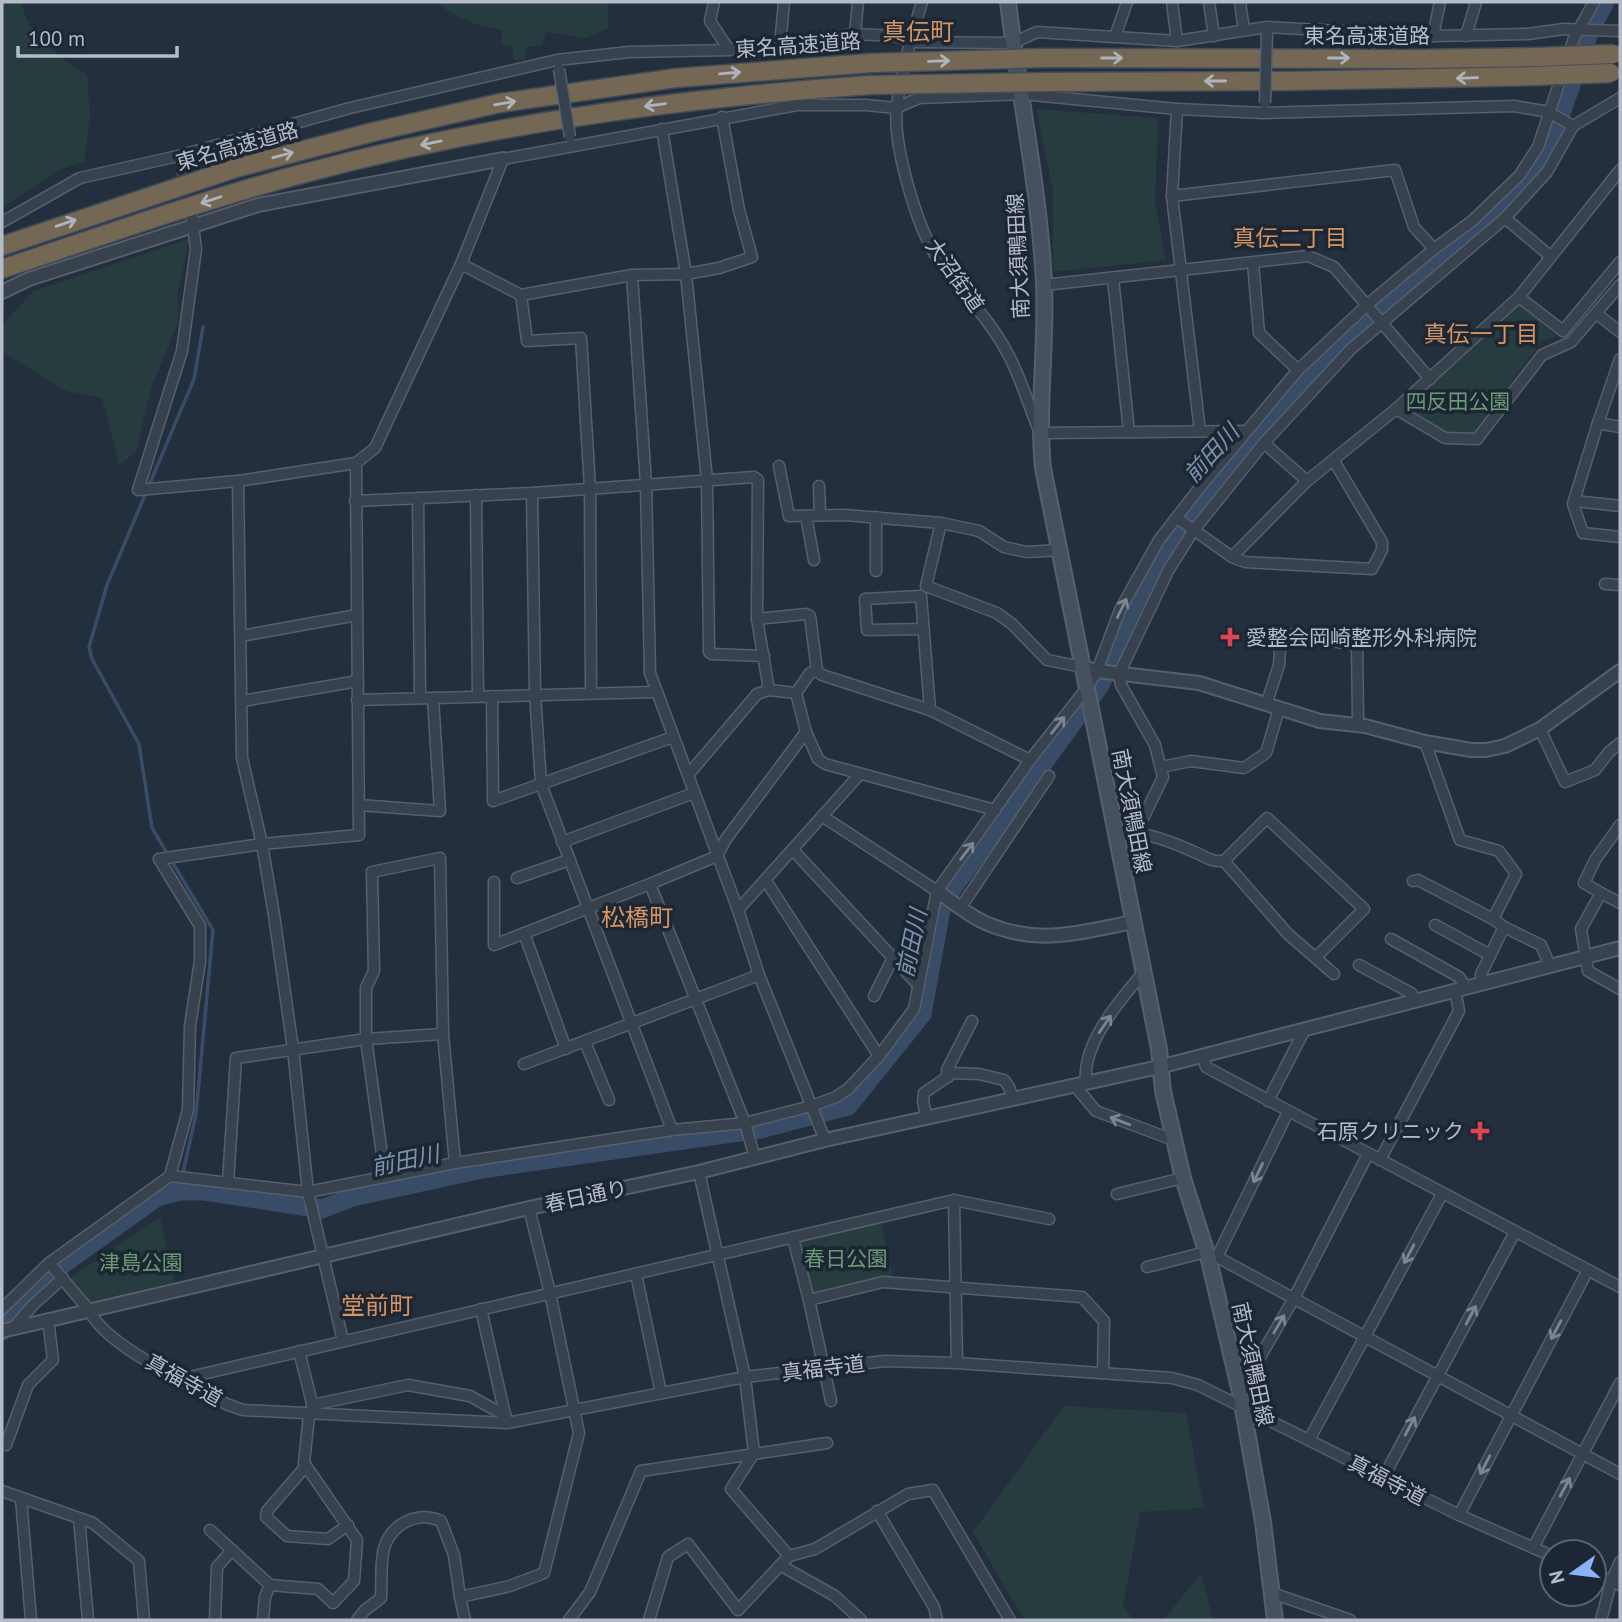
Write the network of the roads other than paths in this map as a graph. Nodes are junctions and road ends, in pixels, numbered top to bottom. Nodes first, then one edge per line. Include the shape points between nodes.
1 (714, 2) edge
2 (783, 2) edge
3 (858, 2) edge
4 (922, 2) edge
5 (1007, 2) edge
6 (1127, 2) edge
7 (1172, 2) edge
8 (1209, 2) edge
9 (1240, 2) edge
10 (1440, 2) edge
11 (1476, 2) edge
12 (1594, 2) edge
13 (1244, 30) junction
14 (1267, 30) junction
15 (1580, 30) junction
16 (1620, 31) edge
17 (855, 34) junction
18 (1214, 36) junction
19 (1433, 36) junction
20 (1466, 36) junction
21 (1115, 37) junction
22 (1177, 41) junction
23 (911, 42) junction
24 (1013, 43) junction
25 (780, 45) junction
26 (729, 50) junction
27 (1617, 54) edge
28 (558, 65) junction
29 (1616, 72) edge
30 (1022, 94) junction
31 (1620, 100) edge
32 (896, 108) junction
33 (1264, 108) junction
34 (1177, 109) junction
35 (1549, 112) junction
36 (722, 117) junction
37 (1573, 126) junction
38 (662, 129) junction
39 (570, 142) junction
40 (177, 156) junction
41 (503, 159) junction
42 (180, 168) tunnel mouth
43 (1620, 170) edge
44 (1172, 196) junction
45 (1505, 218) junction
46 (2, 222) edge
47 (1472, 222) junction
48 (192, 223) junction
49 (1484, 237) junction
50 (2, 246) edge
51 (1434, 249) junction
52 (1550, 256) junction
53 (1620, 262) edge
54 (1253, 263) junction
55 (461, 264) junction
56 (2, 269) edge
57 (1180, 271) junction
58 (686, 274) junction
59 (632, 275) junction
60 (1114, 278) junction
61 (1044, 285) junction
62 (1620, 285) edge
63 (2, 292) edge
64 (521, 295) junction
65 (1519, 297) junction
66 (1367, 305) junction
67 (1597, 314) junction
68 (1382, 322) junction
69 (1620, 332) edge
70 (1620, 359) edge
71 (1298, 370) junction
72 (1430, 379) junction
73 (1396, 409) junction
74 (1598, 423) junction
75 (1620, 428) edge
76 (1200, 431) junction
77 (1246, 431) junction
78 (1129, 432) junction
79 (1040, 433) junction
80 (1264, 443) junction
81 (1334, 461) junction
82 (356, 463) junction
83 (779, 466) dead end
84 (706, 480) junction
85 (238, 481) junction
86 (1307, 481) junction
87 (646, 484) junction
88 (819, 486) dead end
89 (590, 488) junction
90 (532, 493) junction
91 (475, 495) junction
92 (418, 498) junction
93 (355, 500) junction
94 (1574, 500) junction
95 (1620, 506) edge
96 (806, 516) junction
97 (820, 516) junction
98 (876, 517) junction
99 (1177, 518) junction
100 (941, 523) junction
101 (1194, 531) junction
102 (1620, 537) edge
103 (1059, 550) junction
104 (1232, 557) junction
105 (814, 560) dead end
106 (876, 571) dead end
107 (1605, 584) dead end
108 (1620, 585) edge
109 (357, 615) junction
110 (757, 619) junction
111 (922, 629) junction
112 (241, 636) junction
113 (764, 656) junction
114 (1082, 667) junction
115 (817, 671) junction
116 (1097, 671) junction
117 (1620, 671) edge
118 (1119, 674) junction
119 (358, 681) junction
120 (1086, 689) junction
121 (769, 690) junction
122 (655, 692) junction
123 (591, 693) junction
124 (796, 693) junction
125 (535, 694) junction
126 (478, 696) junction
127 (492, 696) junction
128 (421, 698) junction
129 (433, 698) junction
130 (357, 700) junction
131 (243, 701) junction
132 (1272, 707) junction
133 (930, 710) junction
134 (1356, 725) junction
135 (1540, 729) junction
136 (806, 732) junction
137 (673, 737) junction
138 (1425, 742) junction
139 (1620, 743) edge
140 (1030, 760) junction
141 (1161, 767) junction
142 (860, 774) junction
143 (688, 775) junction
144 (1049, 776) dead end
145 (541, 784) junction
146 (694, 793) junction
147 (359, 805) junction
148 (995, 810) junction
149 (822, 816) junction
150 (1620, 825) edge
151 (1115, 831) junction
152 (1137, 831) junction
153 (562, 842) junction
154 (262, 845) junction
155 (793, 850) junction
156 (716, 856) junction
157 (569, 860) junction
158 (1224, 861) junction
159 (517, 878) dead end
160 (766, 881) junction
161 (1413, 881) dead end
162 (494, 882) dead end
163 (650, 884) junction
164 (937, 891) junction
165 (1601, 892) junction
166 (1620, 903) edge
167 (957, 904) junction
168 (587, 909) junction
169 (738, 910) junction
170 (1493, 919) junction
171 (1133, 922) junction
172 (1434, 925) dead end
173 (1504, 927) junction
174 (524, 933) junction
175 (1391, 939) dead end
176 (1620, 948) edge
177 (1490, 955) junction
178 (1316, 957) junction
179 (1587, 957) junction
180 (893, 958) junction
181 (1359, 965) dead end
182 (1550, 966) junction
183 (1143, 973) junction
184 (1334, 974) dead end
185 (759, 975) junction
186 (1482, 983) junction
187 (919, 986) junction
188 (1461, 989) junction
189 (1620, 989) edge
190 (874, 996) dead end
191 (696, 1000) junction
192 (1416, 1001) junction
193 (972, 1021) dead end
194 (632, 1025) junction
195 (1304, 1031) junction
196 (443, 1034) junction
197 (366, 1039) junction
198 (585, 1042) junction
199 (293, 1049) junction
200 (566, 1049) junction
201 (1202, 1055) junction
202 (879, 1056) junction
203 (524, 1064) dead end
204 (1159, 1067) junction
205 (947, 1077) junction
206 (1080, 1084) junction
207 (1013, 1099) junction
208 (609, 1100) dead end
209 (1268, 1101) junction
210 (811, 1106) junction
211 (1288, 1112) junction
212 (927, 1118) junction
213 (745, 1123) junction
214 (673, 1130) junction
215 (825, 1140) junction
216 (1175, 1141) junction
217 (1368, 1154) junction
218 (755, 1158) junction
219 (1380, 1160) junction
220 (455, 1163) junction
221 (699, 1172) junction
222 (170, 1176) junction
223 (385, 1176) junction
224 (1184, 1178) junction
225 (228, 1183) junction
226 (309, 1192) junction
227 (1117, 1194) dead end
228 (1442, 1194) junction
229 (954, 1200) junction
230 (529, 1208) junction
231 (1049, 1219) dead end
232 (1515, 1232) junction
233 (793, 1238) junction
234 (324, 1255) junction
235 (1211, 1256) junction
236 (718, 1257) junction
237 (49, 1263) junction
238 (1147, 1267) dead end
239 (1588, 1270) junction
240 (636, 1274) junction
241 (63, 1278) junction
242 (1620, 1287) edge
243 (956, 1288) junction
244 (550, 1293) junction
245 (1294, 1298) junction
246 (809, 1300) junction
247 (2, 1309) edge
248 (481, 1309) junction
249 (90, 1311) junction
250 (48, 1320) junction
251 (8, 1329) edge
252 (1365, 1336) junction
253 (343, 1341) junction
254 (299, 1351) junction
255 (957, 1363) junction
256 (825, 1369) junction
257 (1103, 1373) junction
258 (1438, 1375) junction
259 (746, 1377) junction
260 (181, 1379) junction
261 (1620, 1383) edge
262 (662, 1393) junction
263 (1241, 1399) junction
264 (831, 1401) dead end
265 (574, 1408) junction
266 (312, 1412) junction
267 (1510, 1415) junction
268 (506, 1419) junction
269 (1309, 1440) junction
270 (827, 1443) dead end
271 (6, 1445) dead end
272 (754, 1454) junction
273 (1583, 1454) junction
274 (306, 1466) junction
275 (1620, 1474) edge
276 (1383, 1478) junction
277 (2, 1491) edge
278 (21, 1498) junction
279 (877, 1511) junction
280 (1459, 1516) junction
281 (79, 1518) junction
282 (348, 1525) junction
283 (210, 1530) dead end
284 (1533, 1548) junction
285 (232, 1550) junction
286 (1538, 1550) edge
287 (789, 1556) junction
288 (1620, 1562) edge
289 (780, 1565) junction
290 (1616, 1583) edge
291 (270, 1585) junction
292 (1272, 1592) junction
293 (460, 1597) junction
294 (31, 1620) edge
295 (88, 1620) edge
296 (144, 1620) edge
297 (215, 1620) edge
298 (263, 1620) edge
299 (357, 1620) edge
300 (466, 1620) edge
301 (569, 1620) edge
302 (649, 1620) edge
303 (861, 1620) edge
304 (937, 1620) edge
305 (1010, 1620) edge
306 (1275, 1620) edge
307 (1350, 1620) edge
308 (1601, 1620) edge

1 - 26 street via 710,21
2 - 25 street
3 - 17 street
4 - 23 street
5 - 24 main road, 南大須鴨田線
6 - 21 street
7 - 22 street
8 - 18 street
9 - 13 street
10 - 19 street
11 - 20 street
12 - 15 street
13 - 14 street
13 - 18 street
14 - 19 street
14 - 33 street, bridge
15 - 16 street
15 - 20 street
15 - 35 street
17 - 23 street via 895,36
17 - 25 street
18 - 22 street
19 - 20 street
21 - 22 street
21 - 24 street via 1037,32
23 - 24 street
23 - 32 street, 大沼街道
24 - 30 main road, 南大須鴨田線
25 - 26 street
26 - 28 street via 629,52
50 -> 27 highway, 東名高速道路, bridge via 236,168 373,132 500,103 676,78 871,62
28 - 39 street, bridge
28 - 40 street via 350,108
29 -> 56 highway, bridge via 870,85 679,102 435,142 305,173
30 - 32 street via 919,97
30 - 34 street
30 - 61 main road, 南大須鴨田線 via 1038,202
31 - 37 street
32 - 36 street via 797,105
32 - 79 street, 大沼街道 via 900,149 918,217 937,257 1008,354
33 - 34 street
33 - 35 street via 1514,106
34 - 44 street
35 - 37 street
35 - 47 street via 1538,147 1519,176
36 - 38 street
36 - 58 street via 752,257
37 - 45 street via 1547,172
38 - 39 street
38 - 58 street
39 - 41 street
40 - 42 street
40 - 46 street via 80,178
41 - 48 street via 258,205
41 - 55 street
43 - 52 street
44 - 51 street via 1395,170 1414,227
44 - 57 street
45 - 49 street
45 - 52 street
47 - 49 street
47 - 51 street
48 - 63 street
48 - 85 street via 195,249 181,351 138,490
49 - 68 street
51 - 66 street
52 - 65 street
53 - 65 street via 1563,331
54 - 57 street
54 - 66 street via 1308,256 1334,267
54 - 71 street via 1259,333
55 - 64 street
55 - 82 street via 375,448
57 - 60 street
57 - 76 street
58 - 59 street
58 - 84 street
59 - 64 street
59 - 87 street
60 - 61 street
60 - 78 street
61 - 79 main road, 南大須鴨田線
62 - 67 street
64 - 89 street via 527,341 581,338
65 - 72 street
66 - 68 street
66 - 71 street
67 - 69 street
67 - 73 street via 1572,342 1542,355 1477,439 1446,438
68 - 72 street
68 - 80 street
70 - 74 street
71 - 77 street
72 - 73 street
73 - 81 street
74 - 75 street
74 - 94 street
76 - 77 street
76 - 78 street
77 - 99 street
78 - 79 street
79 - 103 main road, 南大須鴨田線
80 - 86 street
80 - 101 street
81 - 86 street
81 - 104 street via 1382,542 1372,569 1245,562
82 - 85 street
82 - 93 street
83 - 96 street via 789,516
84 - 87 street
84 - 110 street via 758,480
84 - 113 street via 709,652
85 - 112 street
86 - 104 street
87 - 89 street
87 - 122 street via 650,673
88 - 97 street
89 - 90 street
89 - 123 street
90 - 91 street
90 - 125 street
91 - 92 street
91 - 126 street
92 - 93 street
92 - 128 street
93 - 109 street
94 - 95 street
94 - 102 street via 1583,533
96 - 97 street
96 - 105 street
97 - 98 street
98 - 100 street
98 - 106 street
99 - 101 street
116 -> 99 street via 1120,610 1159,540
100 - 103 street via 979,531 1004,547 1027,552
100 - 114 street via 926,586 997,613 1047,660
101 - 104 street
101 - 118 street via 1168,571
103 - 114 main road, 南大須鴨田線
107 - 108 street
109 - 112 street
109 - 119 street
110 - 113 street
110 - 115 street via 810,616
111 - 111 street via 922,596 865,599 867,630
111 - 133 street
112 - 131 street
113 - 121 street
114 - 116 street
114 - 120 main road, 南大須鴨田線
115 - 124 street via 810,673
115 - 133 street
116 - 118 street
116 - 120 street
117 - 135 street
118 - 132 street via 1199,683
118 - 141 street via 1155,745
119 - 130 street
119 - 131 street
140 -> 120 street
120 - 151 main road, 南大須鴨田線
121 - 124 street
121 - 143 street via 757,694
122 - 123 street
122 - 137 street
123 - 125 street
124 - 136 street
125 - 127 street
125 - 145 street
126 - 127 street
126 - 129 street
127 - 145 street via 493,801
128 - 129 street
128 - 130 street
129 - 147 street via 440,811
130 - 147 street
131 - 154 street via 242,758
132 - 134 street via 1320,721
132 - 134 street via 1281,633 1357,645
132 - 141 street via 1266,752 1244,768 1191,761
133 - 140 street
134 - 138 street
135 - 138 street via 1486,750
135 - 139 street via 1565,782 1595,770
136 - 142 street via 818,759
136 - 156 street
137 - 143 street
137 - 145 street
138 - 170 street via 1460,840 1499,850 1516,874
140 - 148 street
141 - 152 street via 1163,777
142 - 148 street
142 - 149 street
143 - 146 street
144 - 167 street
145 - 153 street
146 - 153 street
146 - 156 street
147 - 154 street via 359,835
164 -> 148 street
149 - 155 street
149 - 164 street
150 - 165 street via 1584,883
151 - 152 street
151 - 171 main road, 南大須鴨田線
152 - 158 street via 1212,862
153 - 157 street
154 - 199 street
154 - 222 street via 159,859 200,926 188,1110
155 - 160 street
155 - 180 street
156 - 163 street
156 - 169 street
157 - 159 street
157 - 168 street
158 - 178 street via 1288,934
158 - 178 street via 1267,818 1364,909
160 - 169 street
160 - 202 street
161 - 170 street
162 - 174 street via 494,945
163 - 168 street
163 - 191 street
164 - 167 street
164 - 187 street
165 - 166 street
165 - 179 street via 1581,929
167 - 171 street via 986,924 1021,935 1057,937
168 - 174 street
168 - 194 street
169 - 185 street
170 - 173 street
171 - 183 main road, 南大須鴨田線
172 - 177 street
173 - 177 street
173 - 182 street via 1541,945
174 - 200 street
175 - 188 street via 1460,977
176 - 179 street, 春日通り
177 - 186 street
178 - 184 street
179 - 182 street, 春日通り
179 - 189 street via 1588,971
180 - 187 street
180 - 190 street
181 - 192 street via 1411,993
182 - 186 street, 春日通り
183 - 204 main road, 南大須鴨田線
206 -> 183 street via 1092,1044
185 - 191 street
185 - 210 street
186 - 188 street, 春日通り
187 - 202 street via 914,1009
188 - 192 street, 春日通り
188 - 219 street via 1459,1012
191 - 194 street
191 - 213 street
192 - 195 street, 春日通り
193 - 205 street
194 - 198 street
194 - 214 street
195 - 201 street, 春日通り
195 - 209 street
196 - 197 street
196 - 197 street via 440,858 372,872 374,971 366,988
196 - 220 street
197 - 199 street
197 - 223 street
198 - 200 street
198 - 208 street
199 - 225 street via 236,1058
199 - 226 street
200 - 203 street
201 - 204 street, 春日通り
201 - 209 street via 1206,1067
202 - 210 street via 848,1089
204 - 206 street, 春日通り
204 - 216 main road, 南大須鴨田線
205 - 207 street via 979,1074 1004,1080
205 - 212 street via 924,1093
206 - 207 street, 春日通り
216 -> 206 street via 1096,1111
207 - 212 street, 春日通り
209 - 211 street
210 - 213 street
210 - 215 street
211 - 217 street
211 -> 235 street
212 - 215 street, 春日通り
213 - 214 street
213 - 218 street
214 - 220 street
215 - 218 street, 春日通り
216 - 224 main road, 南大須鴨田線
217 - 219 street
217 - 245 street
218 - 221 street, 春日通り
219 - 228 street
220 - 223 street
221 - 230 street, 春日通り
221 - 236 street
222 - 225 street
222 - 237 street
223 - 226 street
224 - 227 street
224 - 235 main road, 南大須鴨田線
225 - 226 street
226 - 234 street
228 - 232 street
228 -> 252 street
229 - 231 street
229 - 233 street
229 - 243 street
230 - 234 street, 春日通り
230 - 244 street
232 - 239 street
258 -> 232 street
233 - 236 street
233 - 246 street
234 - 249 street, 春日通り
234 - 253 street
235 - 238 street
235 - 245 street
235 - 263 main road, 南大須鴨田線
236 - 240 street
236 - 259 street
237 - 241 street, 真福寺道
237 - 247 street
239 - 242 street
239 -> 267 street
240 - 244 street
240 - 262 street
241 - 249 street, 真福寺道
241 - 251 street
243 - 246 street via 883,1282
243 - 255 street
243 - 257 street via 1082,1297 1104,1321
244 - 248 street
244 - 265 street
245 - 252 street
263 -> 245 street
246 - 256 street
248 - 253 street
248 - 268 street
249 - 250 street, 春日通り
249 - 260 street, 真福寺道 via 122,1345
250 - 251 street, 春日通り
250 - 271 street via 53,1360 28,1385
252 - 258 street
252 - 269 street
253 - 254 street
254 - 260 street
254 - 266 street
255 - 256 street, 真福寺道 via 885,1361
255 - 257 street, 真福寺道
256 - 259 street, 真福寺道
256 - 264 street
257 - 263 street, 真福寺道 via 1184,1381
258 - 267 street
276 -> 258 street
259 - 262 street, 真福寺道
259 - 272 street
260 - 266 street, 真福寺道 via 236,1408
261 - 273 street
262 - 265 street, 真福寺道
263 - 269 street, 真福寺道
263 - 292 main road, 南大須鴨田線
265 - 268 street, 真福寺道
265 - 293 street via 579,1433 544,1573 510,1587
266 - 268 street, 真福寺道
266 - 268 street via 408,1385 470,1396
266 - 274 street
267 - 273 street
267 -> 280 street
269 - 276 street, 真福寺道
270 - 272 street
272 - 287 street via 731,1489
272 - 301 street via 641,1471 590,1591
273 - 275 street
284 -> 273 street
274 - 282 street
274 - 282 street via 266,1517 287,1536 328,1539
276 - 280 street, 真福寺道
277 - 278 street
278 - 281 street
278 - 294 street
279 - 287 street via 815,1549
279 - 304 street via 934,1607
279 - 305 street via 908,1494 933,1490
280 - 284 street, 真福寺道
281 - 295 street
281 - 296 street via 93,1523 139,1561
282 - 291 street via 357,1541 355,1578 336,1603 318,1589
283 - 285 street
284 - 286 street, 真福寺道
285 - 291 street
285 - 297 street via 217,1567
287 - 289 street
288 - 290 street
289 - 302 street via 737,1610 688,1544 668,1556
289 - 303 street via 835,1596
290 - 308 street
291 - 298 street via 264,1597
292 - 306 main road, 南大須鴨田線
292 - 307 street
293 - 299 street via 454,1555 441,1521 415,1517 391,1533 384,1549 382,1598
293 - 300 street

